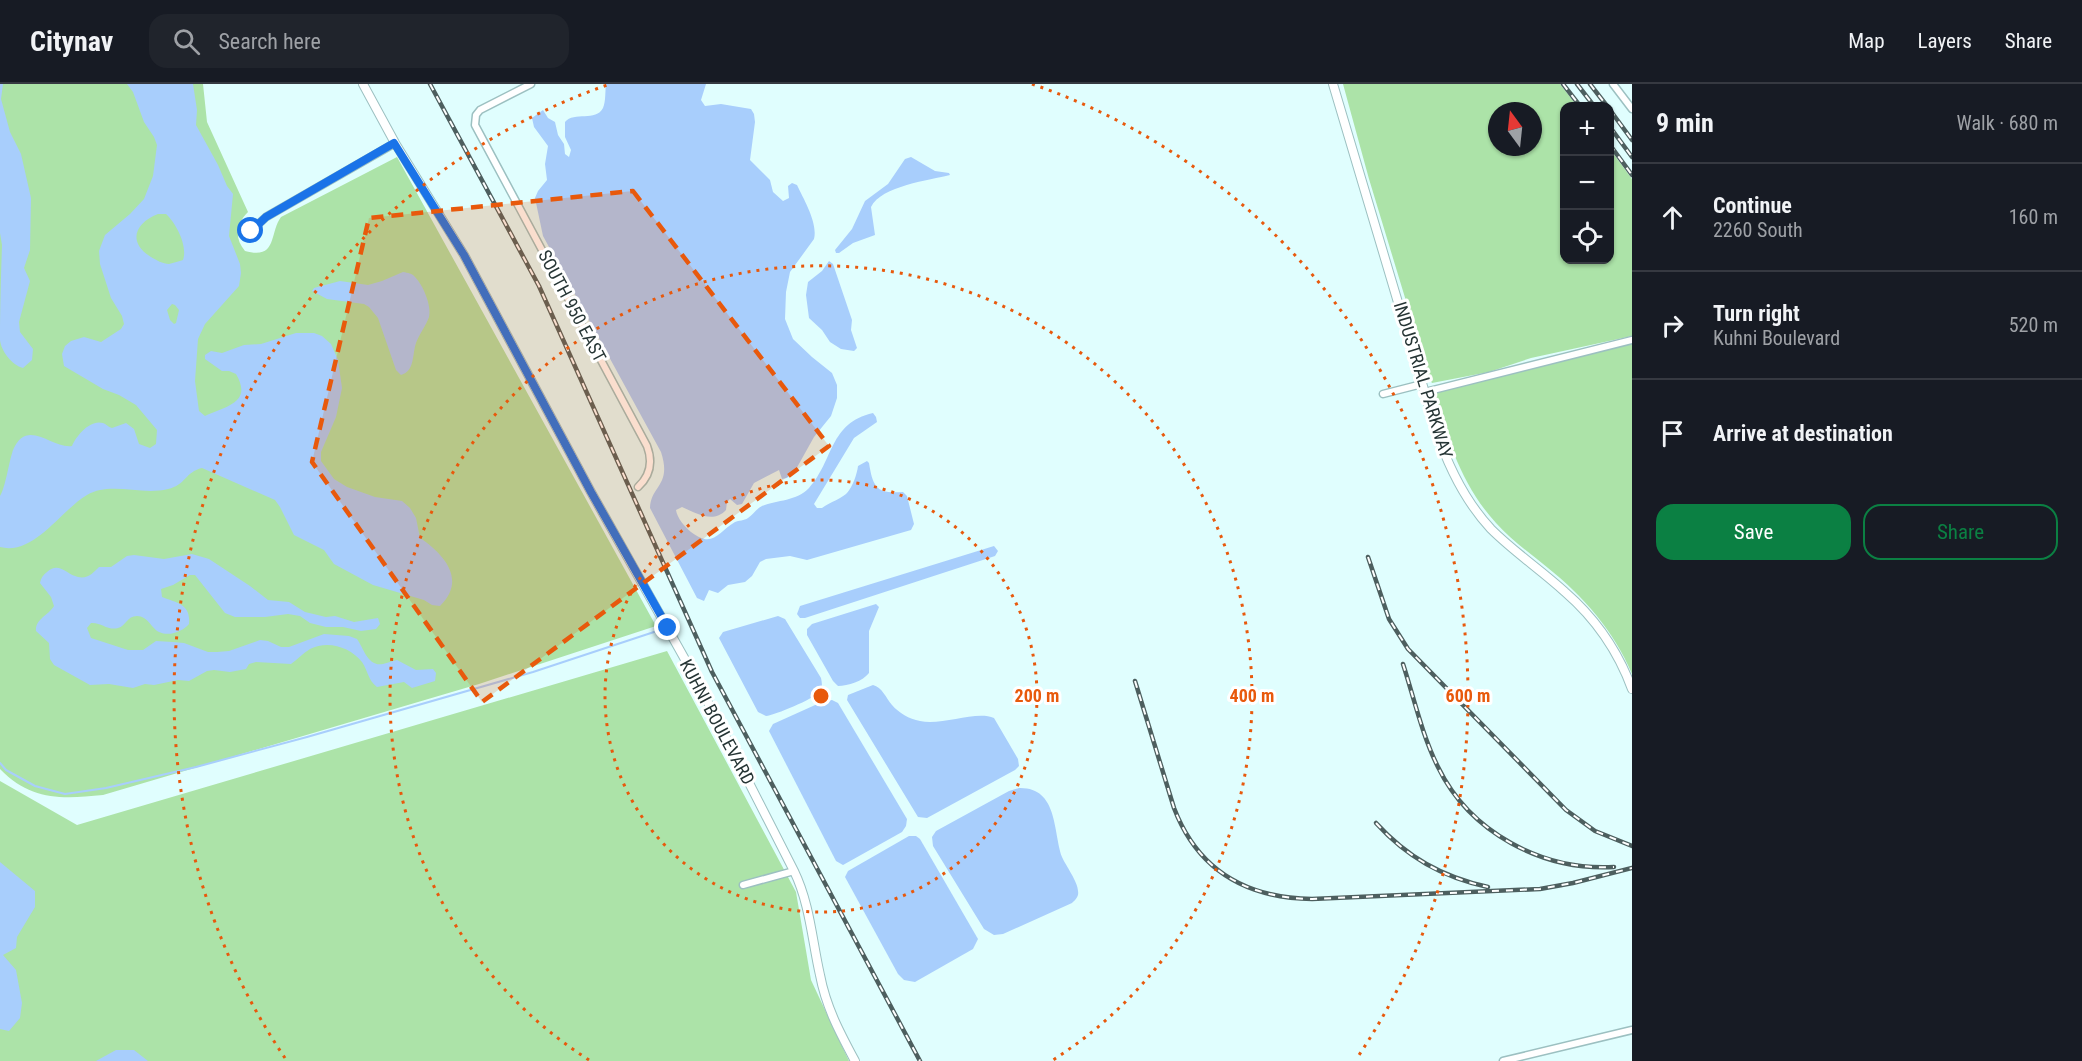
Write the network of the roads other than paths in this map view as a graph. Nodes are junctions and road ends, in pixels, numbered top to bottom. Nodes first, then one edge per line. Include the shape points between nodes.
1 (363, 84) edge
2 (531, 84) edge
3 (1333, 84) edge
4 (1613, 84) edge
5 (1632, 110) edge
6 (394, 143) junction
7 (251, 231) dead end
8 (1632, 340) edge
9 (1423, 388) junction
10 (1383, 394) dead end
11 (638, 487) dead end
12 (1632, 688) edge
13 (794, 871) junction
14 (743, 885) dead end
15 (1632, 1030) edge
16 (855, 1061) edge
17 (1503, 1061) edge

1 - 6 street, KUHNI BOULEVARD
2 - 11 street, SOUTH 950 EAST via 480,110 476,125 647,446 649,471
3 - 9 street, INDUSTRIAL PARKWAY
4 - 5 street
6 - 7 street via 266,217
6 - 13 street, KUHNI BOULEVARD via 464,255 696,679
8 - 9 street
9 - 10 street
9 - 12 street, INDUSTRIAL PARKWAY via 1442,447 1468,500 1501,538 1591,618 1617,656
13 - 14 street
13 - 16 street, KUHNI BOULEVARD via 806,899 826,999
15 - 17 street

